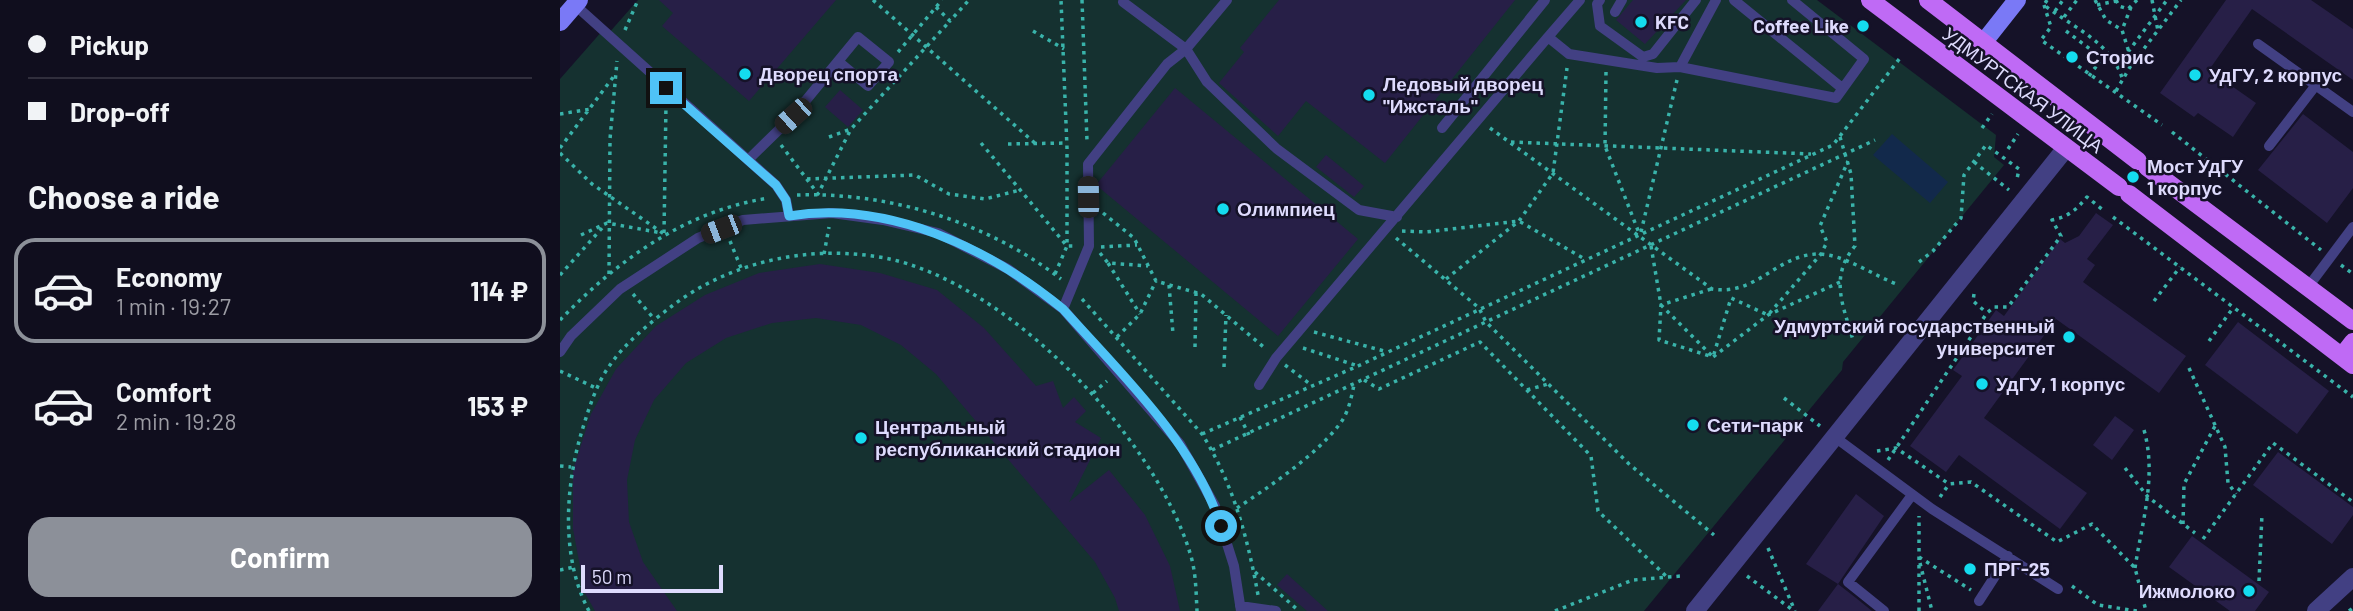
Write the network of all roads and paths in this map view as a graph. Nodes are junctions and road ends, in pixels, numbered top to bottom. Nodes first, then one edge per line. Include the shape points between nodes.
1 (638, 0) edge
2 (873, 0) edge
3 (942, 0) edge
4 (969, 0) edge
5 (1061, 0) edge
6 (1082, 0) edge
7 (1227, 0) edge
8 (1545, 0) edge
9 (1580, 0) edge
10 (1600, 0) edge
11 (1622, 0) edge
12 (1696, 0) edge
13 (1716, 0) edge
14 (1734, 0) edge
15 (1791, 0) edge
16 (1870, 0) edge
17 (1928, 0) edge
18 (2017, 0) edge
19 (2063, 0) edge
20 (2077, 0) edge
21 (2116, 0) edge
22 (2151, 0) edge
23 (2167, 0) edge
24 (2181, 0) edge
25 (2137, 1) edge
26 (577, 2) edge
27 (1123, 2) dead end
28 (2046, 2) edge
29 (2096, 3) edge
30 (936, 7) junction
31 (2131, 8) junction
32 (2055, 11) dead end
33 (1615, 12) dead end
34 (2155, 17) junction
35 (2064, 18) junction
36 (950, 21) junction
37 (560, 22) edge
38 (2122, 30) junction
39 (2066, 31) dead end
40 (2158, 31) junction
41 (1033, 32) dead end
42 (913, 34) junction
43 (1548, 37) junction
44 (1983, 43) junction
45 (2258, 44) dead end
46 (620, 46) junction
47 (927, 47) junction
48 (900, 49) dead end
49 (1064, 49) junction
50 (1186, 49) junction
51 (2094, 52) dead end
52 (2128, 52) junction
53 (2106, 53) junction
54 (1569, 54) junction
55 (1900, 58) dead end
56 (1606, 60) junction
57 (839, 62) junction
58 (2133, 65) junction
59 (1679, 67) junction
60 (615, 75) junction
61 (2089, 76) junction
62 (2123, 81) junction
63 (2316, 85) junction
64 (666, 88) junction
65 (1842, 88) junction
66 (2116, 91) junction
67 (590, 109) junction
68 (2353, 112) edge
69 (560, 114) edge
70 (1992, 114) dead end
71 (1477, 118) junction
72 (2162, 125) dead end
73 (1442, 128) dead end
74 (1982, 128) dead end
75 (851, 129) junction
76 (2013, 130) dead end
77 (2172, 132) dead end
78 (773, 135) junction
79 (1840, 136) junction
80 (829, 137) dead end
81 (1875, 140) dead end
82 (1511, 142) junction
83 (981, 143) dead end
84 (1067, 143) junction
85 (1556, 143) junction
86 (1008, 144) dead end
87 (1037, 145) junction
88 (1605, 146) junction
89 (2269, 146) dead end
90 (1661, 148) junction
91 (2066, 148) junction
92 (2008, 149) dead end
93 (560, 151) edge
94 (1846, 153) junction
95 (1813, 155) junction
96 (749, 159) junction
97 (1848, 161) junction
98 (1974, 162) junction
99 (1088, 164) junction
100 (1553, 173) junction
101 (825, 178) junction
102 (807, 179) junction
103 (1020, 190) junction
104 (2009, 190) junction
105 (818, 194) junction
106 (2014, 194) dead end
107 (608, 196) junction
108 (784, 196) junction
109 (1088, 201) junction
110 (2103, 210) dead end
111 (789, 216) junction
112 (2112, 216) dead end
113 (1397, 218) junction
114 (1519, 220) junction
115 (607, 223) junction
116 (829, 227) dead end
117 (2353, 227) edge
118 (1386, 230) junction
119 (664, 234) junction
120 (1640, 234) junction
121 (581, 235) dead end
122 (729, 239) dead end
123 (1651, 244) junction
124 (1137, 245) junction
125 (1067, 246) junction
126 (824, 254) junction
127 (1821, 254) junction
128 (2330, 257) junction
129 (1584, 258) junction
130 (1842, 261) junction
131 (1919, 262) dead end
132 (1108, 263) junction
133 (1149, 267) junction
134 (2180, 267) junction
135 (741, 268) junction
136 (1055, 274) junction
137 (2353, 274) edge
138 (560, 275) edge
139 (609, 275) junction
140 (1962, 278) junction
141 (1445, 280) junction
142 (1156, 281) junction
143 (1840, 282) junction
144 (1169, 285) junction
145 (1899, 285) dead end
146 (2308, 287) junction
147 (1072, 288) junction
148 (1712, 289) junction
149 (1727, 291) junction
150 (1196, 292) junction
151 (633, 294) dead end
152 (1731, 298) junction
153 (2154, 301) dead end
154 (1661, 305) junction
155 (2233, 307) junction
156 (1479, 308) junction
157 (1063, 309) junction
158 (1987, 313) junction
159 (1140, 314) junction
160 (1226, 315) junction
161 (1769, 315) junction
162 (560, 320) edge
163 (655, 320) junction
164 (2353, 321) edge
165 (1486, 322) junction
166 (1301, 328) junction
167 (1173, 334) dead end
168 (1117, 337) junction
169 (1853, 341) dead end
170 (2209, 341) dead end
171 (1287, 343) junction
172 (1195, 347) dead end
173 (560, 352) edge
174 (1386, 352) junction
175 (2349, 354) edge
176 (1713, 357) junction
177 (1276, 358) junction
178 (1358, 366) junction
179 (1224, 367) dead end
180 (2189, 368) dead end
181 (560, 371) edge
182 (1364, 380) junction
183 (1548, 384) junction
184 (1259, 385) dead end
185 (1311, 385) junction
186 (1354, 385) junction
187 (598, 389) junction
188 (1527, 390) junction
189 (2353, 397) edge
190 (1784, 398) dead end
191 (1240, 417) junction
192 (2215, 426) junction
193 (2144, 430) dead end
194 (1202, 434) junction
195 (1249, 435) junction
196 (1836, 438) junction
197 (1896, 448) junction
198 (1212, 450) junction
199 (560, 466) edge
200 (571, 467) junction
201 (2124, 468) dead end
202 (1880, 471) junction
203 (2236, 494) junction
204 (2148, 497) junction
205 (1916, 498) junction
206 (2353, 502) edge
207 (1237, 508) junction
208 (2262, 514) dead end
209 (2183, 524) junction
210 (2194, 533) dead end
211 (1714, 535) dead end
212 (2203, 539) dead end
213 (1768, 546) dead end
214 (2008, 556) junction
215 (1919, 558) junction
216 (574, 567) junction
217 (2135, 568) junction
218 (560, 570) edge
219 (1254, 571) junction
220 (1745, 574) dead end
221 (1681, 576) dead end
222 (1667, 577) junction
223 (2353, 577) edge
224 (2259, 581) dead end
225 (2069, 583) dead end
226 (2059, 589) dead end
227 (1980, 599) joint
228 (1240, 608) edge
229 (1260, 608) junction
230 (589, 611) edge
231 (1197, 611) edge
232 (1276, 611) edge
233 (1299, 611) edge
234 (1555, 611) edge
235 (1696, 611) edge
236 (1795, 611) edge
237 (1884, 611) edge
238 (1919, 611) edge
239 (1932, 611) edge
240 (2137, 611) edge
241 (2146, 611) edge
242 (2316, 611) edge

1 - 46 path
2 - 42 path
3 - 30 path
4 - 36 path
5 - 49 path
6 - 99 path
7 - 50 lane
8 - 73 lane
9 - 43 lane
10 - 12 lane via 1600,26 1643,57 1653,54
11 - 33 lane
13 - 59 lane
14 - 65 lane
15 - 65 lane via 1864,59
16 - 91 main road, УДМУРТСКАЯ УЛИЦА
17 - 44 main road, УДМУРТСКАЯ УЛИЦА
18 - 44 street
19 - 32 path
20 - 35 path
21 - 29 path
21 - 31 path via 2122,8
22 - 34 path
23 - 34 path
24 - 40 path
25 - 31 path
26 - 37 street
26 - 46 lane
27 - 50 lane
28 - 35 path
28 - 61 path via 2051,27 2041,40
29 - 38 path via 2113,27
30 - 36 path
30 - 42 path
31 - 38 path
34 - 40 path
34 - 52 path
35 - 53 path
36 - 47 path
38 - 52 path
39 - 51 path
40 - 58 path
41 - 49 path
42 - 47 path
42 - 48 path
43 - 54 lane
43 - 71 lane
44 - 146 main road, УДМУРТСКАЯ УЛИЦА
45 - 63 lane
46 - 60 path
46 - 64 lane
47 - 75 path
47 - 87 path
49 - 84 path
50 - 99 lane via 1167,64
50 - 113 lane via 1207,82 1276,149 1359,210
52 - 58 path
53 - 61 path
53 - 62 path via 2119,64
54 - 56 lane
54 - 85 path
55 - 79 path
56 - 59 lane
56 - 88 path
57 - 57 lane via 858,37 889,62 868,86
57 - 78 lane
58 - 62 path
59 - 65 lane via 1823,97 1836,97
59 - 90 path
60 - 67 path
60 - 107 path
61 - 66 path
62 - 66 path
63 - 68 lane
63 - 89 lane
64 - 96 lane
64 - 119 path
66 - 72 path
67 - 69 path
67 - 93 path
70 - 74 path
71 - 82 path
71 - 113 lane
75 - 80 path
75 - 101 path
76 - 92 path via 2019,135
77 - 128 path
78 - 96 lane
78 - 102 path
79 - 94 path
79 - 95 path
81 - 94 path
82 - 85 path
82 - 100 path
83 - 103 path
84 - 87 path
84 - 125 path
85 - 88 path
85 - 100 path
86 - 87 path
88 - 90 path
88 - 120 path
90 - 95 path
90 - 120 path
91 - 140 street
91 - 175 main road, УДМУРТСКАЯ УЛИЦА
93 - 107 path
94 - 97 path
94 - 123 path
95 - 120 path
96 - 108 lane
97 - 127 path via 1820,226 1827,242
97 - 130 path via 1855,246
98 - 104 path
98 - 104 path via 1986,145 2019,169
98 - 131 path via 1964,175 1961,218
99 - 109 lane
100 - 114 path
100 - 120 path
101 - 102 path
101 - 103 path via 915,175 949,194 985,199
101 - 105 path
102 - 105 path
103 - 125 path
104 - 106 path
105 - 108 path
105 - 136 path via 856,197 933,214 1007,244
107 - 115 path
107 - 119 path
108 - 111 lane
108 - 119 path via 735,204
109 - 124 path
109 - 147 lane via 1089,246
110 - 158 path via 2087,197 2072,213 2052,220 2061,236 2008,307 1994,307
111 - 157 lane via 832,214 938,233 1008,269
111 - 173 lane via 743,220 688,244 620,289
112 - 134 path
113 - 118 lane
114 - 118 path via 1426,232
114 - 129 path
114 - 141 path
115 - 119 path
115 - 121 path
115 - 138 path
115 - 139 path
116 - 126 path
117 - 128 lane
118 - 141 path
118 - 166 lane
119 - 139 path
120 - 123 path
120 - 129 path
122 - 135 path
123 - 148 path
123 - 154 path
123 - 165 path
124 - 132 path via 1095,247
124 - 133 path
125 - 136 path
126 - 135 path via 755,262
126 - 231 path via 885,258 943,280 998,310 1084,385 1137,450 1178,522 1191,554
127 - 130 path
127 - 149 path via 1784,264 1736,291
127 - 161 path
128 - 137 path
128 - 146 lane
129 - 156 path
130 - 143 path
130 - 145 path
132 - 133 path
132 - 159 path
133 - 142 path
134 - 153 path
134 - 155 path
135 - 163 path via 698,287
136 - 147 path
139 - 162 path
140 - 158 path via 1975,288 1973,301
140 - 196 street
141 - 156 path
142 - 144 path
142 - 159 path
143 - 161 path
143 - 169 path
144 - 150 path
144 - 167 path
146 - 164 main road, УДМУРТСКАЯ УЛИЦА
147 - 157 lane
147 - 168 path
148 - 149 path
148 - 154 path
149 - 152 path
150 - 160 path
150 - 172 path
151 - 163 path
152 - 161 path
152 - 176 path
154 - 176 path
154 - 176 path via 1659,340
155 - 170 path
155 - 189 path
156 - 165 path
156 - 174 path
157 - 228 lane via 1180,444 1214,506 1234,566
158 - 197 path
159 - 168 path
160 - 177 path
160 - 179 path
161 - 176 path
163 - 187 path via 610,364
165 - 182 path
165 - 183 path
166 - 171 lane
166 - 174 path
168 - 194 path
171 - 177 lane
171 - 178 path
174 - 178 path
177 - 184 lane
177 - 185 path
178 - 185 path
180 - 192 path
181 - 187 path
182 - 186 path
182 - 188 path via 1379,389 1480,342
183 - 188 path
183 - 211 path via 1629,464
185 - 191 path
186 - 195 path
186 - 207 path via 1339,426 1275,483
187 - 200 path
188 - 222 path via 1591,456 1598,511
190 - 196 path
191 - 194 path
191 - 195 path
192 - 203 path via 2225,447 2228,482
192 - 209 path via 2184,484
193 - 204 path via 2150,465
194 - 198 path
195 - 198 path
196 - 202 lane
196 - 235 street
197 - 202 path
197 - 217 path via 1949,484 1971,482 2057,542 2092,524
198 - 207 path
199 - 200 path
200 - 216 path via 569,534
201 - 204 path
202 - 205 lane
203 - 206 path via 2273,443
203 - 212 path
204 - 209 path
204 - 217 path
205 - 214 lane
205 - 215 path
205 - 237 lane via 1848,582
207 - 219 path
208 - 224 path
209 - 210 path
213 - 236 path
214 - 226 lane
214 - 227 lane
215 - 227 path
215 - 238 path
215 - 239 path
216 - 218 path
216 - 230 path
217 - 241 path
219 - 229 path
219 - 233 path
220 - 236 path
221 - 222 path
222 - 234 path via 1633,579
223 - 242 street
225 - 240 path via 2098,605
228 - 229 lane
229 - 232 lane

